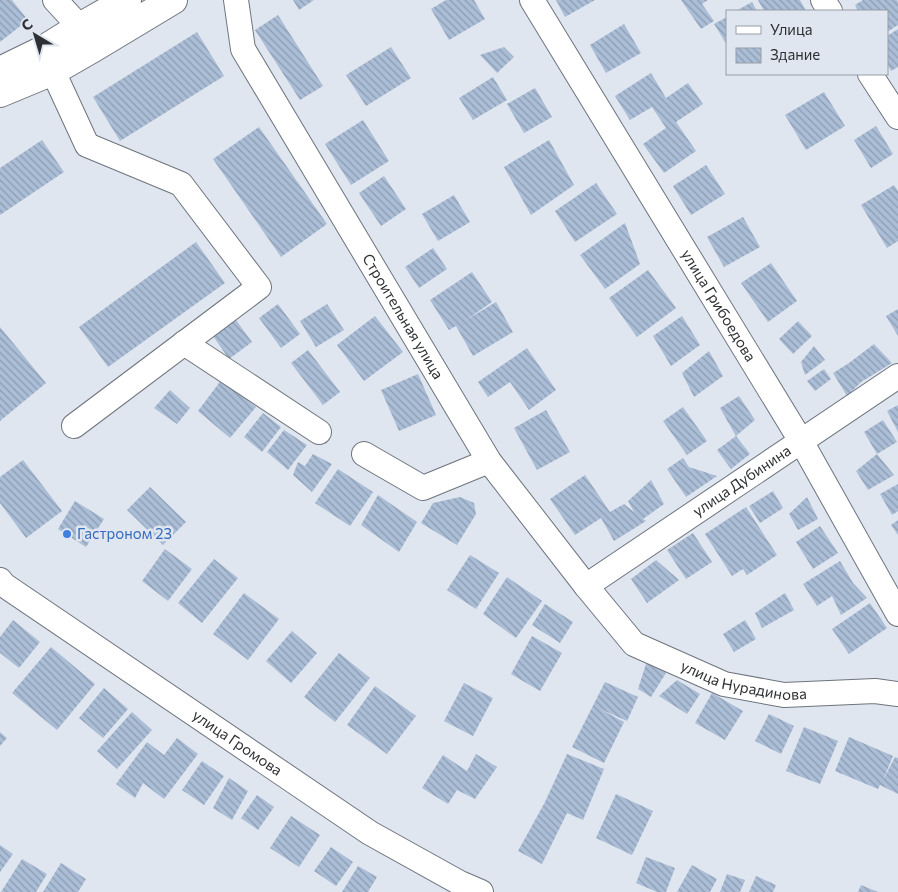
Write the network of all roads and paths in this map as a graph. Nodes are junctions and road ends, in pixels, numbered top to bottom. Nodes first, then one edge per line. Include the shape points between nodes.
1 (55, 0) edge
2 (126, 0) edge
3 (173, 0) edge
4 (236, 0) edge
5 (532, 0) edge
6 (86, 38) junction
7 (48, 60) junction
8 (0, 71) edge
9 (871, 75) edge
10 (0, 93) edge
11 (898, 117) edge
12 (184, 343) junction
13 (898, 376) edge
14 (74, 426) dead end
15 (320, 432) dead end
16 (801, 441) junction
17 (364, 454) dead end
18 (488, 461) junction
19 (1, 585) edge
20 (586, 586) junction
21 (609, 612) joint
22 (898, 614) edge
23 (898, 694) edge
24 (465, 889) edge

1 - 6 street
2 - 6 main road
3 - 6 main road
4 - 18 street, Строительная улица via 243,49
5 - 16 street, улица Грибоедова
6 - 7 main road
7 - 8 main road
7 - 10 main road
7 - 12 street via 87,145 181,184 259,286
9 - 11 street
12 - 14 street
12 - 15 street
13 - 16 street, улица Дубинина
16 - 20 street, улица Дубинина
16 - 22 street, улица Грибоедова
17 - 18 street via 423,488
18 - 20 street, Строительная улица
19 - 24 street, улица Громова via 370,833
20 - 21 street, Строительная улица
21 - 23 street, улица Нурадинова via 634,644 724,684 784,695 875,691

